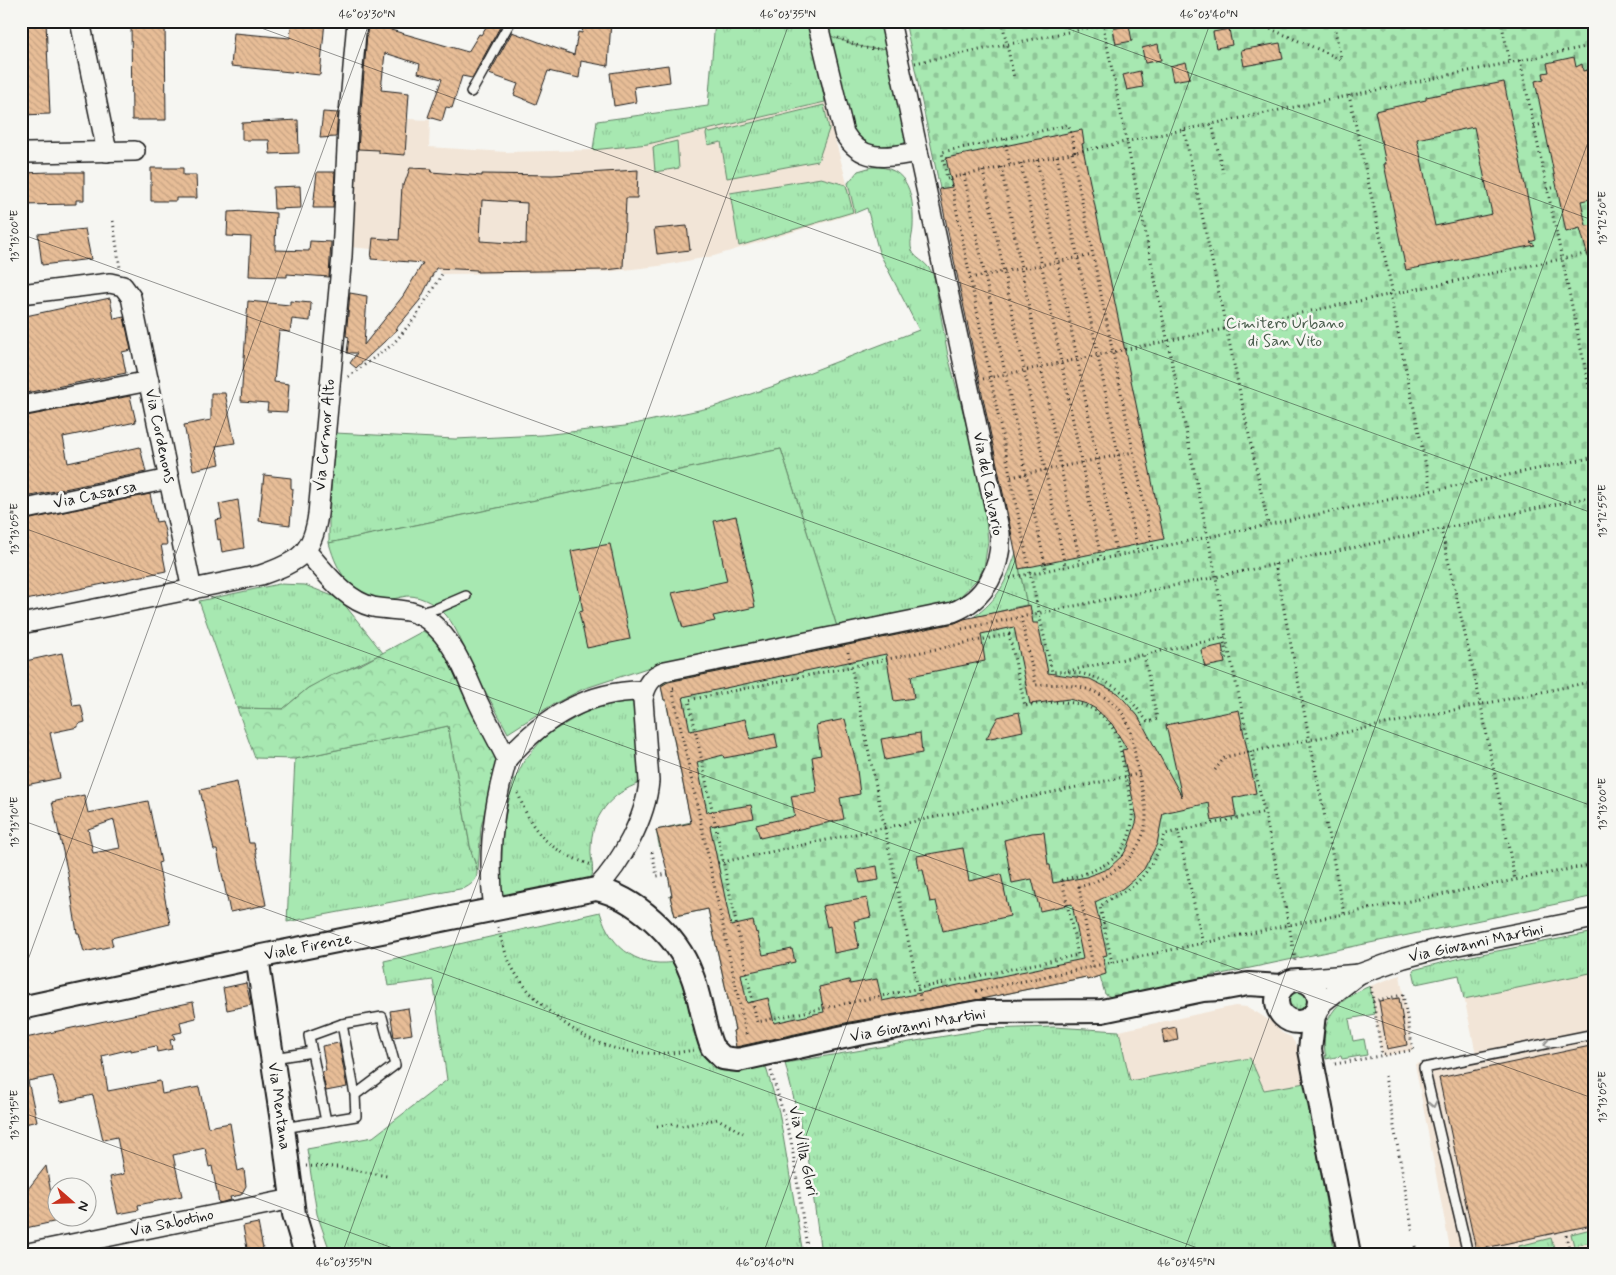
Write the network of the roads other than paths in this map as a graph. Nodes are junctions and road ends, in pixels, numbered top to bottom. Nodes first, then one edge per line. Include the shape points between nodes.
1 (80, 21) edge
2 (357, 21) edge
3 (511, 21) edge
4 (890, 21) edge
5 (818, 26) edge
6 (471, 92) dead end
7 (135, 151) dead end
8 (107, 152) junction
9 (918, 152) junction
10 (27, 153) dead end
11 (21, 294) edge
12 (149, 381) junction
13 (21, 406) edge
14 (169, 479) junction
15 (21, 510) edge
16 (306, 551) junction
17 (192, 590) junction
18 (466, 596) dead end
19 (416, 613) junction
20 (21, 624) edge
21 (644, 691) junction
22 (507, 759) junction
23 (596, 889) junction
24 (494, 910) junction
25 (1595, 918) edge
26 (257, 957) junction
27 (1292, 977) junction
28 (1365, 980) junction
29 (1221, 990) junction
30 (21, 1008) edge
31 (1316, 1010) junction
32 (1286, 1016) junction
33 (342, 1024) junction
34 (1595, 1034) edge
35 (1310, 1050) junction
36 (312, 1052) junction
37 (272, 1058) junction
38 (355, 1095) junction
39 (326, 1121) junction
40 (283, 1128) junction
41 (292, 1199) junction
42 (23, 1254) edge
43 (306, 1254) edge
44 (1349, 1254) edge
45 (1468, 1254) edge

1 - 8 street
2 - 16 street, Via Cormor Alto via 342,256 316,531
3 - 6 lane
4 - 9 street, Via del Calvario
5 - 9 street via 844,133 850,142 865,154 877,156
7 - 8 street
8 - 10 street
9 - 21 street, Via del Calvario via 1000,533 993,574 971,603 953,612 665,671 653,677
11 - 12 street, Via Cordenons via 110,283 123,286 132,297
12 - 13 street
12 - 14 street, Via Cordenons
14 - 15 street, Via Casarsa
14 - 17 street, Via Cordenons
16 - 17 street via 279,569 262,575
16 - 19 street via 357,600 374,607
17 - 20 street
18 - 19 lane
19 - 22 street via 434,626 457,656
21 - 22 street via 593,698 570,708 530,735
21 - 23 street via 648,795 626,847 612,871
22 - 24 street via 495,813 491,889
23 - 24 street, Viale Firenze
23 - 29 street, Via Giovanni Martini via 617,895 647,915 664,932 691,972 712,1047 729,1060 747,1059 761,1046 853,1035 978,1012 1102,1011 1202,990
24 - 26 street, Viale Firenze
25 - 28 street, Via Giovanni Martini via 1404,958
26 - 30 street, Viale Firenze
26 - 37 street, Via Mentana
27 - 28 street, Via Giovanni Martini
27 - 29 street, Via Giovanni Martini
27 - 31 street via 1305,981 1316,990
27 - 32 street via 1277,998
28 - 31 street, Via Giovanni Martini
29 - 32 street, Via Giovanni Martini via 1251,998
31 - 32 street via 1304,1021
31 - 35 street
32 - 35 street
33 - 36 lane via 309,1036
33 - 38 lane
33 - 38 lane via 382,1017 395,1065
34 -> 45 lane via 1424,1068
35 - 44 street
36 - 37 lane
36 - 39 lane
37 - 40 street, Via Mentana
38 - 39 lane via 356,1116
39 - 40 lane
40 - 41 street, Via Mentana
41 - 42 street, Via Sabotino
41 - 43 street, Via Mentana via 296,1225

